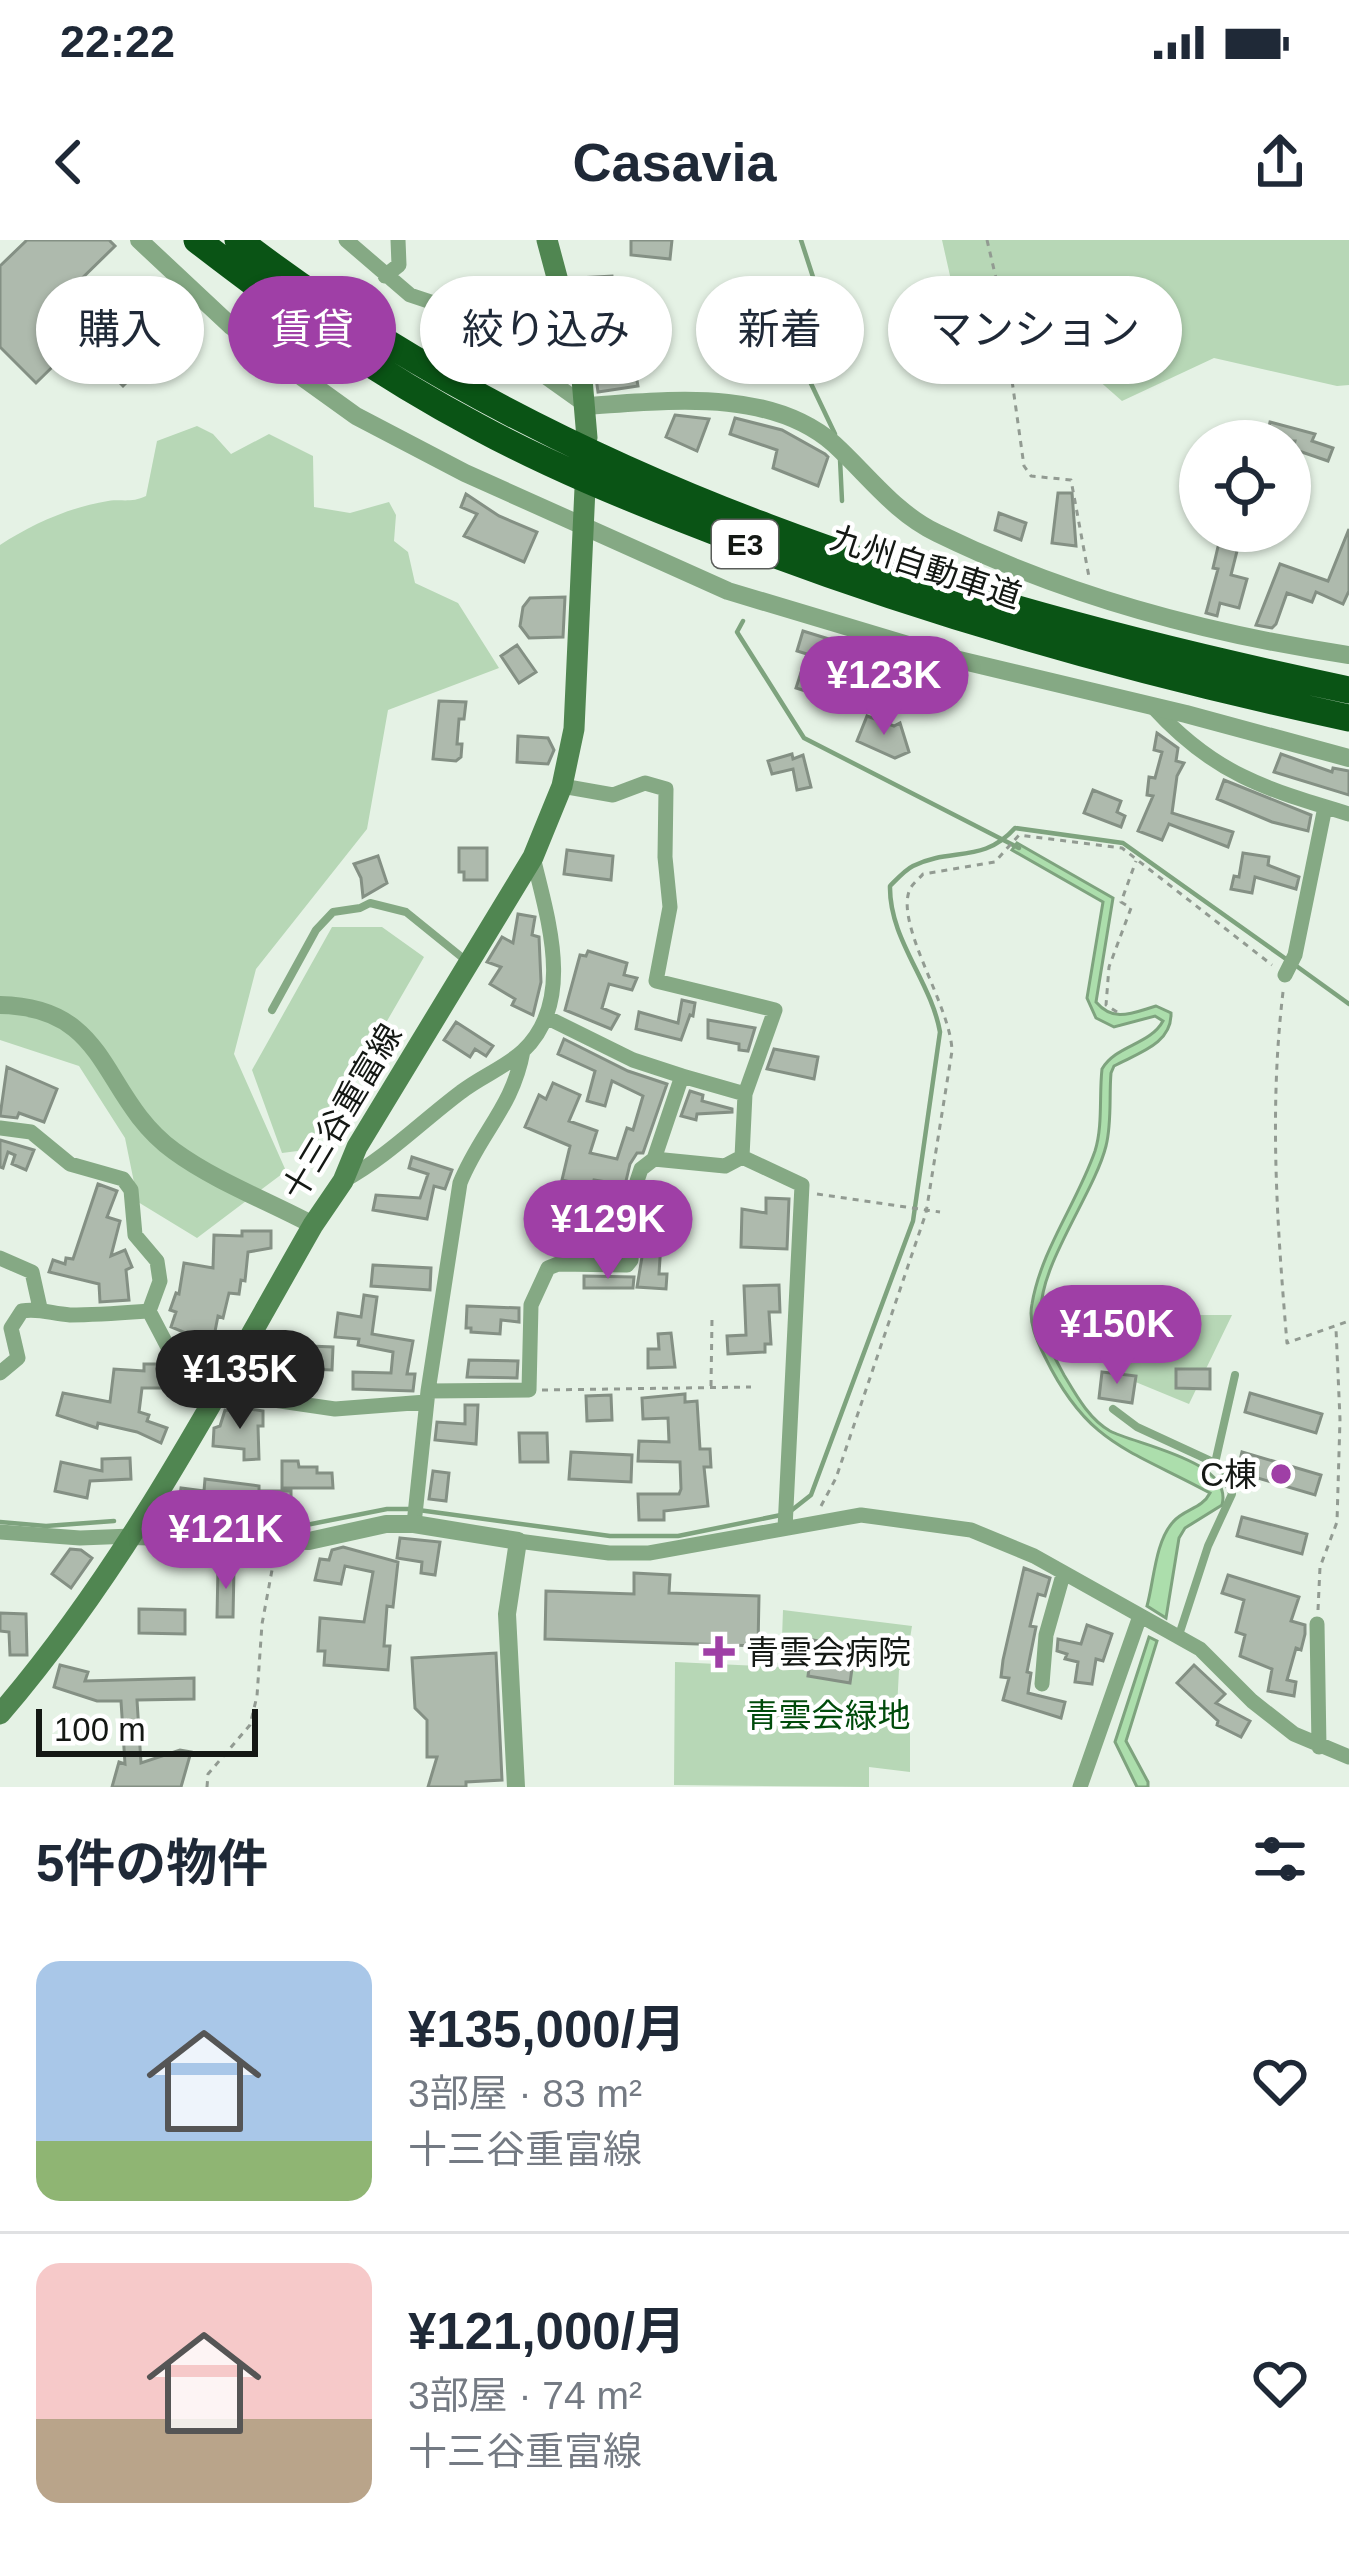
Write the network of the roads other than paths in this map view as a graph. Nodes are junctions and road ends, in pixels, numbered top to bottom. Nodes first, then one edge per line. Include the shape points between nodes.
1 (140, 240) edge
2 (197, 240) edge
3 (238, 240) edge
4 (346, 240) edge
5 (398, 240) edge
6 (548, 240) edge
7 (385, 276) joint
8 (396, 284) edge
9 (586, 406) junction
10 (587, 438) dead end
11 (585, 488) dead end
12 (585, 529) junction
13 (1349, 656) edge
14 (1349, 689) edge
15 (1154, 707) junction
16 (1349, 720) edge
17 (1349, 758) edge
18 (562, 786) junction
19 (1325, 807) junction
20 (1349, 814) edge
21 (533, 857) junction
22 (470, 964) junction
23 (1288, 966) road end
24 (0, 1005) edge
25 (272, 1010) dead end
26 (548, 1018) junction
27 (523, 1051) junction
28 (682, 1076) junction
29 (745, 1094) junction
30 (0, 1128) edge
31 (742, 1157) junction
32 (654, 1160) junction
33 (343, 1181) junction
34 (313, 1225) junction
35 (0, 1258) edge
36 (40, 1308) junction
37 (149, 1311) junction
38 (0, 1373) edge
39 (1235, 1375) dead end
40 (217, 1393) junction
41 (427, 1396) junction
42 (1113, 1409) dead end
43 (1215, 1463) junction
44 (414, 1523) junction
45 (786, 1525) junction
46 (0, 1532) edge
47 (132, 1536) junction
48 (518, 1541) junction
49 (1064, 1575) junction
50 (1140, 1616) junction
51 (1317, 1624) road end
52 (1173, 1634) junction
53 (1042, 1684) dead end
54 (0, 1714) edge
55 (1319, 1747) junction
56 (1349, 1757) edge
57 (516, 1787) edge
58 (1080, 1787) edge

1 - 12 street via 231,326 331,400
2 - 16 highway, 九州自動車道 / E3 via 405,386 595,482 855,584 1066,649
3 - 14 highway, 九州自動車道 / E3 via 420,364 570,444 860,560 1164,649
4 - 7 street
5 - 7 street via 398,266
6 - 9 main road
8 - 9 street via 449,308
9 - 10 main road
9 - 13 street via 674,400 770,411 830,440 899,510 934,532 1093,596
11 - 12 main road, 十三谷重富線
12 - 15 street via 799,614
12 - 18 main road, 十三谷重富線 via 574,729
15 - 17 street
15 - 19 street via 1224,769
18 - 21 main road, 十三谷重富線
18 - 29 street via 613,795 645,783 666,789 670,907 656,981 775,1010
19 - 20 street
19 - 23 street
21 - 22 main road, 十三谷重富線
21 - 26 street via 554,949
22 - 25 lane via 406,912 370,903 333,912 316,930
22 - 33 main road, 十三谷重富線
24 - 34 street via 43,1010 76,1027 152,1134
26 - 27 street
26 - 28 street
27 - 33 street
27 - 41 street via 510,1100 460,1183
28 - 29 street
28 - 32 street
29 - 31 street
30 - 37 street via 31,1132 70,1164 123,1179 135,1235 158,1261
31 - 32 street via 725,1166
31 - 45 street via 802,1185
32 - 41 street via 637,1181 627,1264 548,1268 531,1305 529,1390
33 - 34 main road, 十三谷重富線
34 - 40 main road, 十三谷重富線
35 - 36 street via 32,1272
36 - 37 street via 62,1315
36 - 38 street via 15,1319 18,1358
37 - 40 street via 171,1353 203,1390
39 - 43 lane
40 - 41 street via 335,1409
40 - 47 main road, 十三谷重富線
41 - 44 street
42 - 43 lane
43 - 52 lane via 1232,1494
44 - 47 street via 309,1541
44 - 48 street
45 - 48 street via 649,1553
45 - 49 street via 861,1515 971,1530
46 - 47 street
47 - 54 main road, 十三谷重富線
48 - 57 street via 507,1614
49 - 50 street
49 - 53 street
50 - 52 street
50 - 58 street
51 - 55 street
52 - 55 street
55 - 56 street

